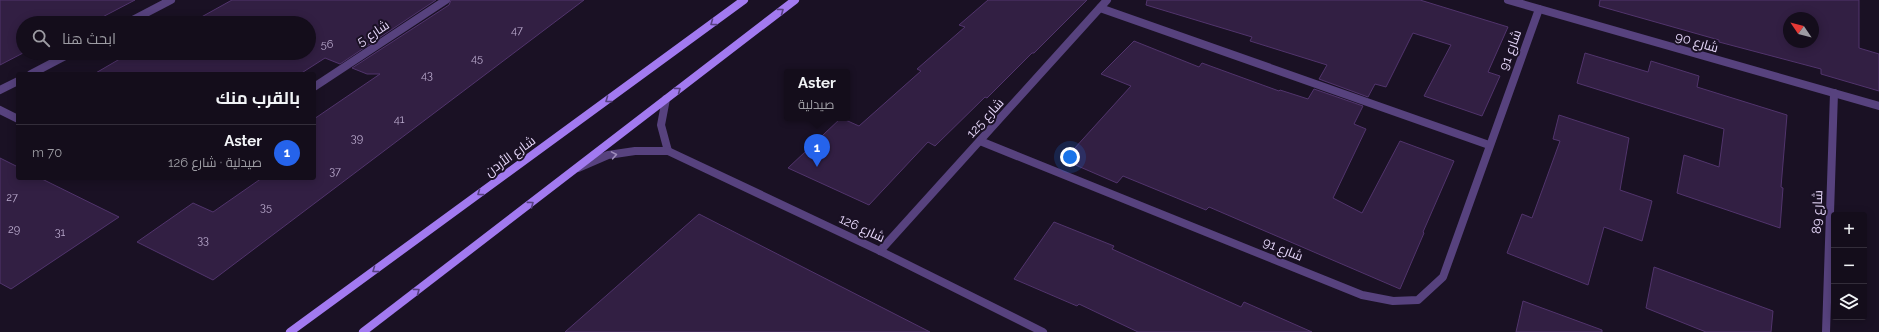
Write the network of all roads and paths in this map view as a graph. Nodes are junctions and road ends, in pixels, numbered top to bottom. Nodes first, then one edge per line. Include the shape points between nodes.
1 (171, 0) edge
2 (446, 0) edge
3 (744, 0) edge
4 (795, 0) edge
5 (1107, 0) edge
6 (1508, 0) edge
7 (1100, 8) junction
8 (1539, 9) junction
9 (141, 16) edge
10 (58, 60) edge
11 (35, 72) edge
12 (16, 82) edge
13 (316, 86) edge
14 (0, 90) edge
15 (1834, 94) junction
16 (666, 99) junction
17 (1879, 106) edge
18 (0, 110) edge
19 (16, 118) edge
20 (980, 142) junction
21 (1489, 145) junction
22 (668, 151) junction
23 (578, 169) junction
24 (880, 251) junction
25 (290, 332) edge
26 (363, 332) edge
27 (1043, 332) edge
28 (1826, 332) edge

1 - 9 street
2 - 13 street, شارع 5
3 -> 25 main road, شارع الأردن
16 -> 4 main road
5 - 7 street, شارع 125
6 - 8 street, شارع 90
7 - 20 street, شارع 125
7 - 21 street
8 - 15 street, شارع 90
8 - 21 street, شارع 91
10 - 11 street
12 - 14 street
15 - 17 street, شارع 90
15 - 28 street, شارع 89
16 - 22 street via 659,120
16 - 23 main road
18 - 19 street
20 - 21 street, شارع 91 via 1362,295 1393,301 1418,300 1443,277
20 - 24 street, شارع 125
23 -> 22 street, شارع 126 via 608,156 635,151
22 - 24 street, شارع 126
26 -> 23 main road
24 - 27 street, شارع 126

